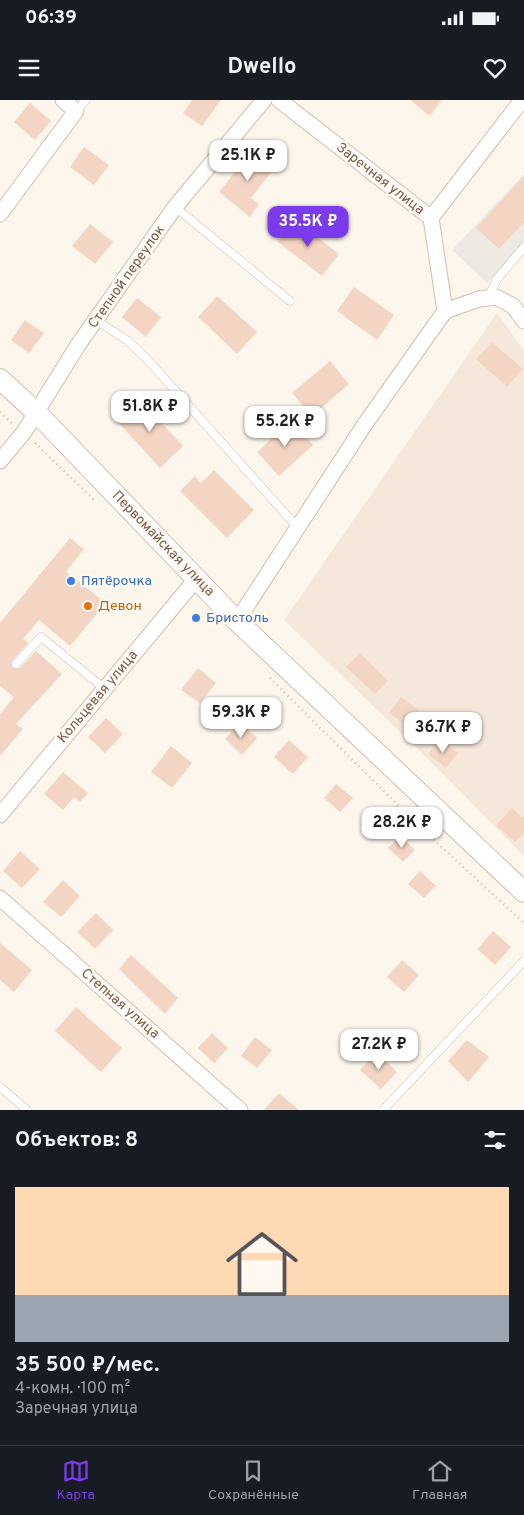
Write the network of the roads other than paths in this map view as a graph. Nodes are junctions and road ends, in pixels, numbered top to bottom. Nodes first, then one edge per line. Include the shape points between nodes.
1 (63, 100) edge
2 (264, 100) edge
3 (279, 100) edge
4 (522, 100) edge
5 (81, 106) edge
6 (175, 207) junction
7 (0, 214) edge
8 (431, 218) junction
9 (524, 247) edge
10 (484, 298) junction
11 (290, 301) dead end
12 (445, 311) junction
13 (96, 320) junction
14 (524, 321) edge
15 (0, 379) edge
16 (37, 413) junction
17 (0, 461) edge
18 (298, 528) junction
19 (197, 578) junction
20 (237, 621) junction
21 (16, 664) dead end
22 (105, 689) junction
23 (0, 815) edge
24 (524, 892) edge
25 (0, 898) edge
26 (524, 961) edge
27 (0, 1087) edge
28 (27, 1110) edge
29 (240, 1110) edge
30 (383, 1110) edge

1 - 5 street
2 - 6 street, Степной переулок
3 - 8 street, Заречная улица
4 - 8 street
5 - 7 street
6 - 11 lane
6 - 13 street, Степной переулок
8 - 12 street, Заречная улица
9 - 10 lane
10 - 12 street
10 - 14 street via 504,300 514,306
12 - 18 street via 365,424
13 - 16 street, Степной переулок
13 - 18 lane via 128,341 147,359
15 - 16 street, Первомайская улица
16 - 17 street, Степной переулок
16 - 19 street, Первомайская улица
18 - 20 street
19 - 20 street, Первомайская улица
19 - 22 street, Кольцевая улица
20 - 24 street, Первомайская улица
21 - 22 lane via 41,637
22 - 23 street, Кольцевая улица
25 - 29 street, Степная улица
26 - 30 lane
27 - 28 lane

